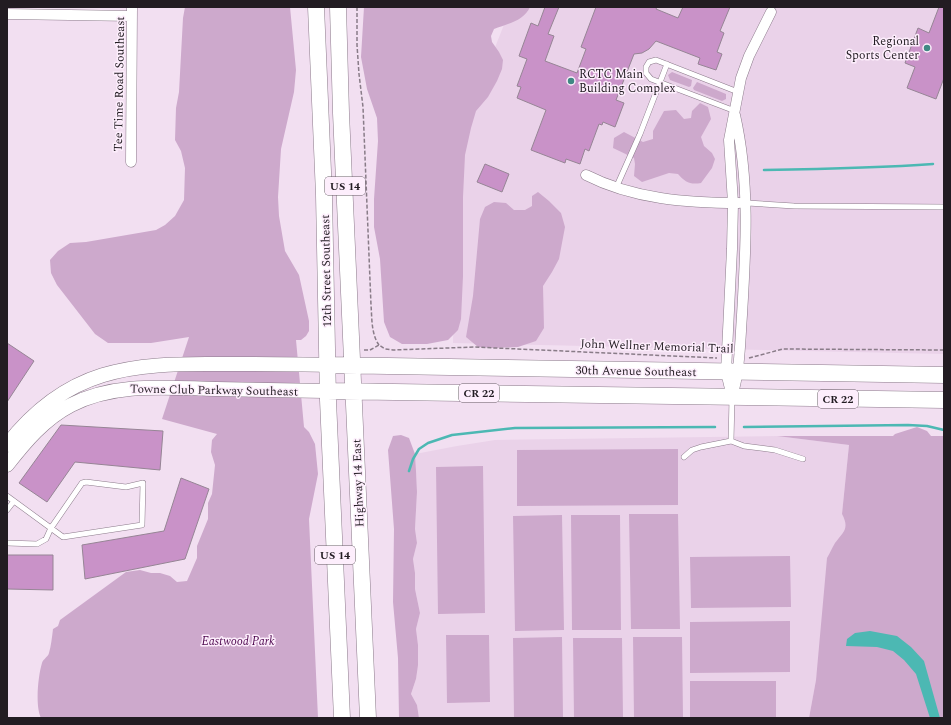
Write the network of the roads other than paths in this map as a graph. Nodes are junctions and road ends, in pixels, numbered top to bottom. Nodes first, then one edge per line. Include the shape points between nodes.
1 (316, 7) edge
2 (338, 7) edge
3 (132, 12) edge
4 (771, 12) dead end
5 (7, 14) edge
6 (667, 64) junction
7 (660, 82) junction
8 (738, 92) junction
9 (735, 111) junction
10 (131, 162) dead end
11 (586, 175) dead end
12 (616, 188) junction
13 (733, 203) junction
14 (747, 203) junction
15 (944, 207) edge
16 (328, 365) junction
17 (732, 365) junction
18 (353, 366) junction
19 (944, 375) edge
20 (328, 391) junction
21 (354, 391) junction
22 (732, 397) junction
23 (944, 400) edge
24 (731, 441) junction
25 (7, 445) edge
26 (684, 457) dead end
27 (803, 459) dead end
28 (7, 464) edge
29 (7, 496) edge
30 (14, 501) junction
31 (7, 510) edge
32 (51, 528) junction
33 (7, 543) edge
34 (342, 718) edge
35 (368, 718) edge

1 - 16 main road, 12th Street Southeast / US 14
2 - 18 main road, 12th Street Southeast / US 14
3 - 5 street
3 - 10 street, Tee Time Road Southeast
4 - 8 street via 749,56
6 - 7 lane
6 - 7 lane via 656,60 649,62 646,67 647,75
6 - 8 lane
7 - 9 lane
7 - 12 lane
8 - 9 street
9 - 13 street via 730,140
9 - 14 street via 743,154
11 - 12 street
12 - 13 street via 647,196
13 - 14 street
13 - 17 street
14 - 15 lane via 794,206
14 - 17 street via 744,288
16 - 18 main road, 30th Avenue Southeast / CR 22
16 - 20 main road, 12th Street Southeast / US 14
16 - 25 street, Towne Club Parkway Southeast via 163,365 114,371 81,383 59,396 30,419
17 - 18 main road, 30th Avenue Southeast / CR 22
17 - 19 main road, 30th Avenue Southeast / CR 22
17 - 22 street
18 - 21 main road, 12th Street Southeast / US 14
20 - 21 main road, 30th Avenue Southeast / CR 22
20 - 28 street, Towne Club Parkway Southeast via 171,388 114,390 71,405 53,416
20 - 34 main road, US 14
21 - 22 main road, 30th Avenue Southeast / CR 22
21 - 35 main road, Highway 14 East / US 14
22 - 23 main road, 30th Avenue Southeast / CR 22
22 - 24 lane
24 - 26 lane via 692,450
24 - 27 lane
29 - 30 lane
30 - 31 lane
30 - 32 lane
32 - 32 lane via 63,537 142,524 143,483 126,487 86,482
32 - 33 lane via 46,539 37,544

